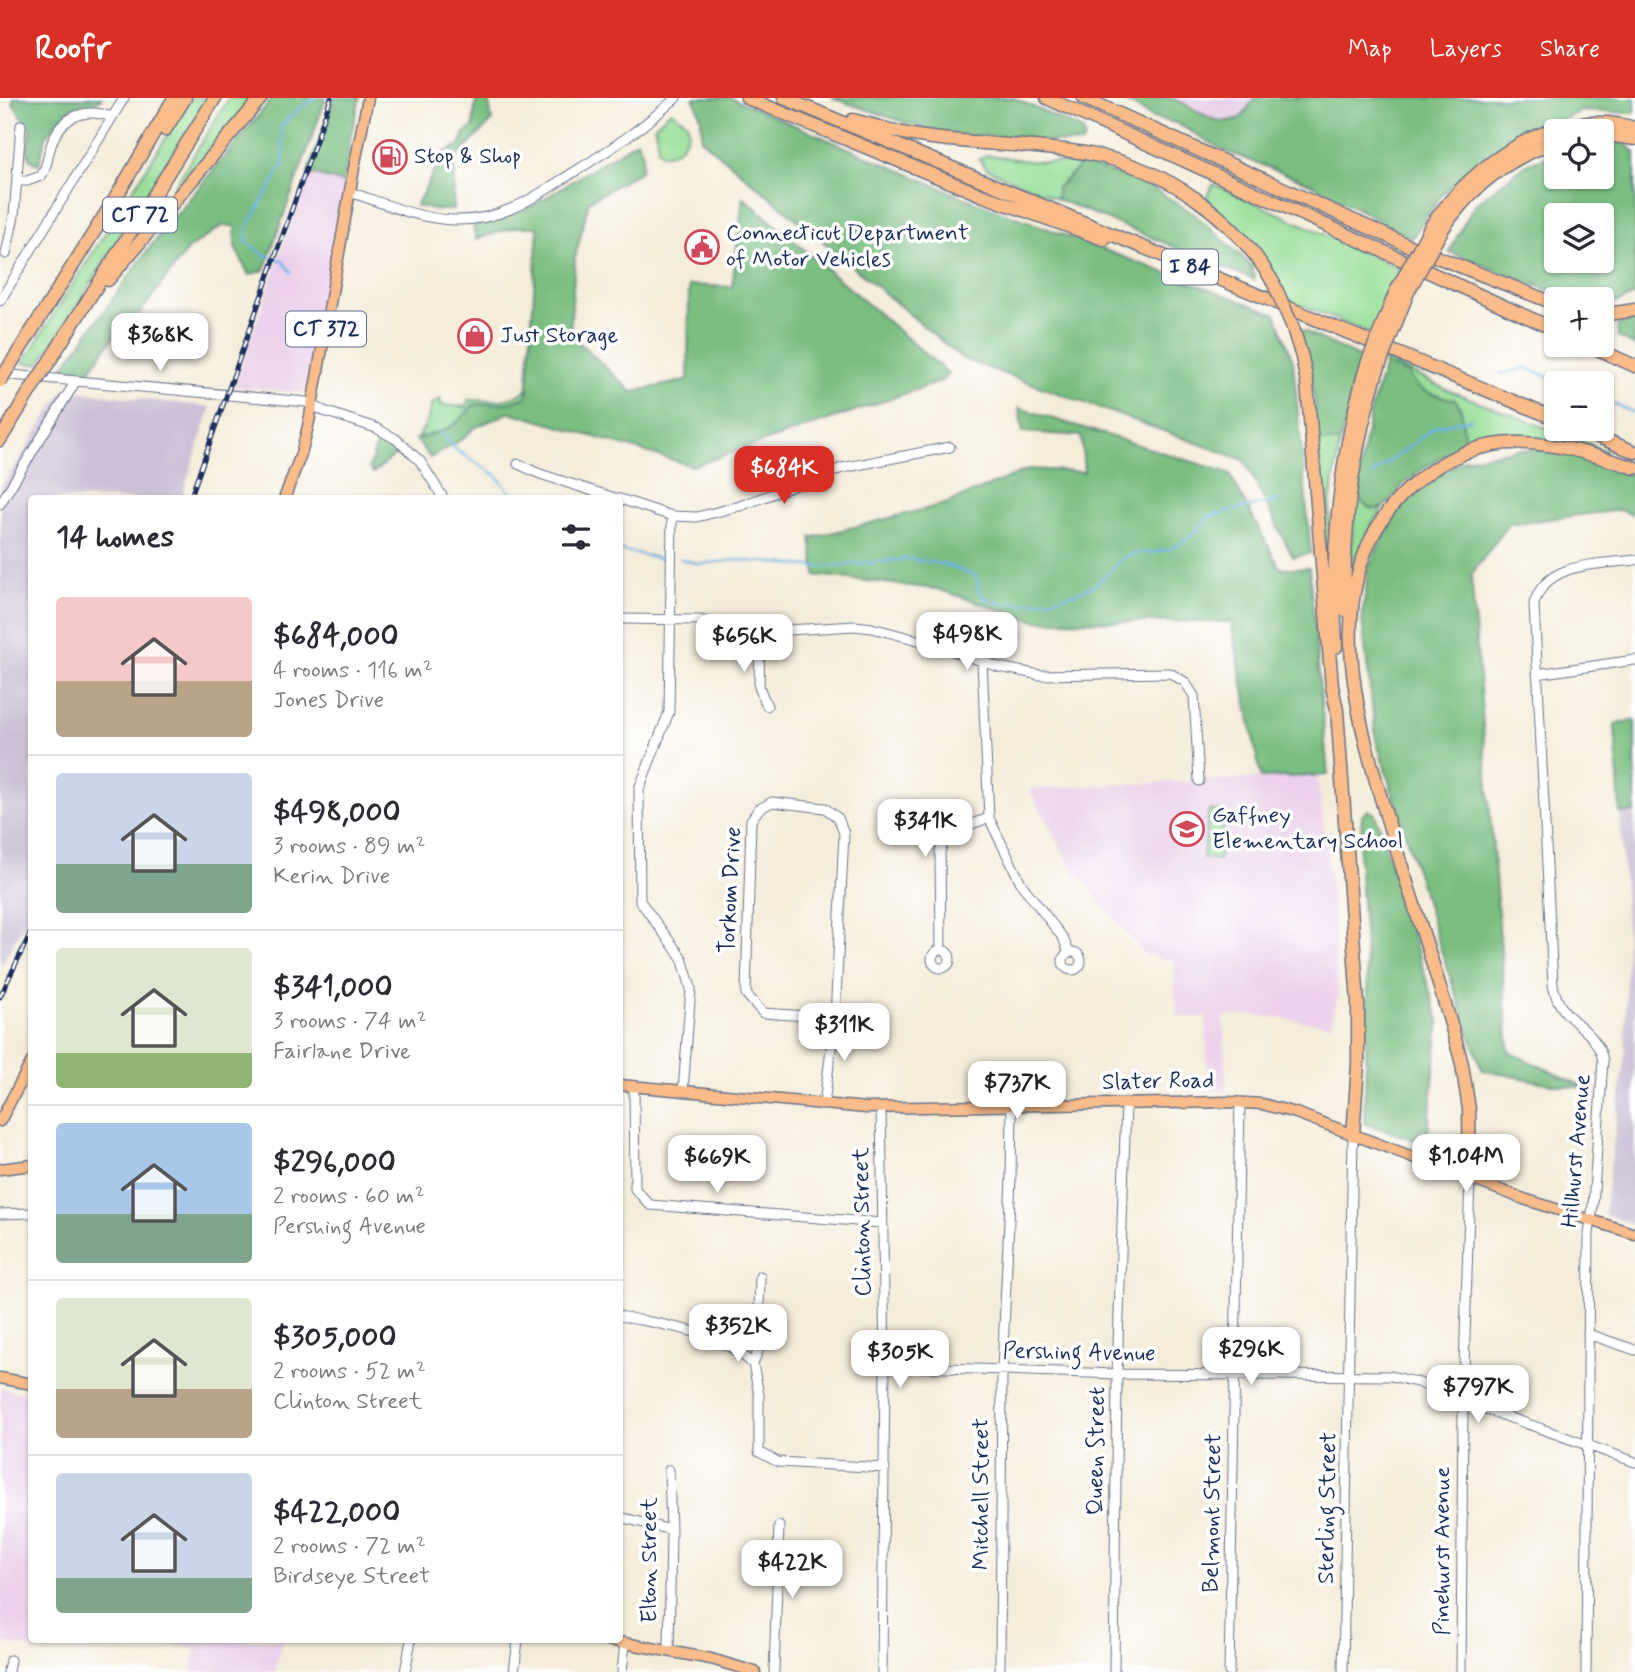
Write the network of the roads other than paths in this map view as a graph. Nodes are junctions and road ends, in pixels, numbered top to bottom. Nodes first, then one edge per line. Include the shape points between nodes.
1 (124, 98) edge
2 (174, 98) edge
3 (185, 98) edge
4 (215, 98) edge
5 (261, 98) edge
6 (368, 98) edge
7 (676, 98) edge
8 (747, 98) edge
9 (784, 98) edge
10 (1047, 98) edge
11 (1084, 98) edge
12 (825, 115) junction
13 (112, 117) junction
14 (21, 125) dead end
15 (1635, 128) edge
16 (1614, 136) edge
17 (1635, 139) edge
18 (1544, 147) edge
19 (17, 181) junction
20 (350, 192) junction
21 (1436, 228) junction
22 (1144, 248) junction
23 (6, 254) dead end
24 (78, 258) junction
25 (1544, 299) edge
26 (0, 302) edge
27 (1635, 310) edge
28 (1614, 313) edge
29 (1544, 325) edge
30 (68, 333) junction
31 (1614, 357) edge
32 (1635, 366) edge
33 (1373, 367) junction
34 (0, 374) edge
35 (76, 381) junction
36 (0, 382) edge
37 (313, 405) junction
38 (1544, 414) edge
39 (0, 440) edge
40 (1608, 441) edge
41 (950, 447) dead end
42 (1635, 452) edge
43 (518, 464) dead end
44 (1635, 468) edge
45 (285, 495) edge
46 (441, 495) edge
47 (606, 495) edge
48 (623, 500) edge
49 (0, 504) edge
50 (672, 516) junction
51 (1635, 560) edge
52 (623, 619) edge
53 (671, 620) junction
54 (760, 630) junction
55 (1351, 656) junction
56 (1635, 660) edge
57 (982, 662) junction
58 (1537, 674) junction
59 (767, 706) dead end
60 (1337, 709) junction
61 (1199, 781) dead end
62 (989, 818) junction
63 (941, 950) dead end
64 (1069, 953) dead end
65 (835, 1018) junction
66 (28, 1068) edge
67 (623, 1085) edge
68 (634, 1086) junction
69 (683, 1091) junction
70 (1240, 1102) junction
71 (824, 1104) junction
72 (1126, 1104) junction
73 (1012, 1106) junction
74 (881, 1108) junction
75 (0, 1121) edge
76 (1353, 1135) junction
77 (28, 1166) edge
78 (0, 1169) edge
79 (1469, 1178) junction
80 (28, 1213) edge
81 (0, 1214) edge
82 (1590, 1220) junction
83 (882, 1223) junction
84 (1635, 1234) edge
85 (760, 1276) dead end
86 (623, 1316) edge
87 (1588, 1335) junction
88 (1635, 1350) edge
89 (753, 1364) junction
90 (885, 1366) junction
91 (1002, 1371) junction
92 (1117, 1374) junction
93 (1236, 1374) junction
94 (1350, 1376) junction
95 (0, 1378) edge
96 (28, 1383) edge
97 (1464, 1401) junction
98 (1588, 1447) junction
99 (1635, 1462) edge
100 (885, 1468) junction
101 (669, 1470) dead end
102 (623, 1518) edge
103 (779, 1526) dead end
104 (671, 1530) junction
105 (410, 1643) edge
106 (518, 1643) edge
107 (625, 1643) joint
108 (669, 1651) junction
109 (10, 1660) dead end
110 (8, 1672) edge
111 (405, 1672) edge
112 (514, 1672) edge
113 (622, 1672) edge
114 (755, 1672) edge
115 (774, 1672) edge
116 (882, 1672) edge
117 (1000, 1672) edge
118 (1114, 1672) edge
119 (1229, 1672) edge
120 (1343, 1672) edge
121 (1461, 1672) edge
122 (1586, 1672) edge

1 - 13 street
2 - 24 highway, CT 72
3 - 24 highway via 105,226
4 - 30 highway, CT 72
5 - 30 highway
6 - 20 main road, CT 372
7 - 20 street via 605,153 506,212 466,220 439,219
8 - 22 highway via 1003,204
9 - 12 highway, I 84
10 - 29 highway
11 - 25 highway via 1425,253
12 - 22 highway, I 84
12 - 60 highway, bridge via 924,137 1078,152 1134,166 1213,211 1247,246 1273,282 1302,357
13 - 19 street via 84,112 70,119 54,138 41,176
13 - 26 street
14 - 19 street
15 - 21 highway via 1608,123 1579,125 1521,144 1474,175 1457,192
16 - 17 highway
18 - 21 highway via 1489,177
19 - 23 street
20 - 37 main road, CT 372
21 - 33 highway, bridge via 1396,291
22 - 38 highway, I 84
24 - 36 highway, CT 72, bridge
27 - 28 highway
30 - 39 highway, CT 72, bridge
31 - 32 highway
33 - 55 highway via 1348,507 1344,595
33 - 60 highway via 1346,448 1336,520
34 - 35 street
35 - 37 street
35 - 49 street
37 - 45 main road, CT 372
37 - 46 street via 396,439 420,461
40 - 42 highway
41 - 50 street via 842,468 710,515
43 - 47 street
44 - 55 highway via 1566,447 1528,442 1485,447 1433,470 1395,503 1368,547 1353,598
48 - 50 street
50 - 53 street
51 - 58 street, Hillhurst Avenue via 1565,569 1541,586 1534,604
52 - 53 street
53 - 54 street
53 - 69 street via 669,712 639,789 640,901 682,958 691,989
54 - 57 street via 872,628
54 - 59 street via 759,687
55 - 79 highway via 1372,767 1464,1073 1470,1125
56 - 58 street
57 - 61 street via 1040,675 1161,672 1178,676 1194,696
57 - 62 street
58 - 82 street, Hillhurst Avenue via 1555,996 1563,1013 1595,1039 1603,1060
60 - 76 highway via 1358,1003
62 - 63 street via 948,832 940,851
62 - 64 street via 1022,886 1063,938
65 - 65 street, Torkom Drive via 844,833 838,818 825,808 772,802 751,820 746,994 763,1013
65 - 71 street, Torkom Drive
66 - 75 main road
67 - 68 main road, Slater Road
68 - 69 main road, Slater Road
68 - 83 street via 635,1189 650,1205
69 - 71 main road, Slater Road
70 - 72 main road, Slater Road
70 - 76 main road, Slater Road via 1282,1108
70 - 93 street, Belmont Street
71 - 74 main road, Slater Road
72 - 73 main road, Slater Road
72 - 92 street, Queen Street
73 - 74 main road, Slater Road
73 - 91 street, Mitchell Street
74 - 83 street, Clinton Street
76 - 79 main road, Slater Road
76 - 94 street, Sterling Street
77 - 78 main road
79 - 82 main road, Slater Road
79 - 97 street, Pinehurst Avenue
80 - 81 street
82 - 84 main road, Slater Road
82 - 87 street, Hillhurst Avenue
83 - 90 street, Clinton Street
85 - 89 street via 758,1351
86 - 89 street via 710,1336 741,1352
87 - 88 street
87 - 98 street, Hillhurst Avenue
89 - 100 street via 759,1395 759,1452 778,1462
90 - 91 street, Pershing Avenue
90 - 100 street, Clinton Street
91 - 92 street, Pershing Avenue
91 - 117 street, Mitchell Street
92 - 93 street, Pershing Avenue
92 - 118 street, Queen Street
93 - 94 street, Pershing Avenue
93 - 119 street, Belmont Street
94 - 97 street, Pershing Avenue via 1391,1376
94 - 120 street, Sterling Street
95 - 96 main road
97 - 98 street, Pershing Avenue
97 - 121 street, Pinehurst Avenue
98 - 99 street, Pershing Avenue
98 - 122 street, Hillhurst Avenue
100 - 116 street, Clinton Street
101 - 104 street, Elton Street
102 - 104 street
103 - 115 street
104 - 108 street, Elton Street
105 - 111 street
106 - 112 street
107 - 108 main road
107 - 113 street
108 - 114 main road
109 - 110 street

